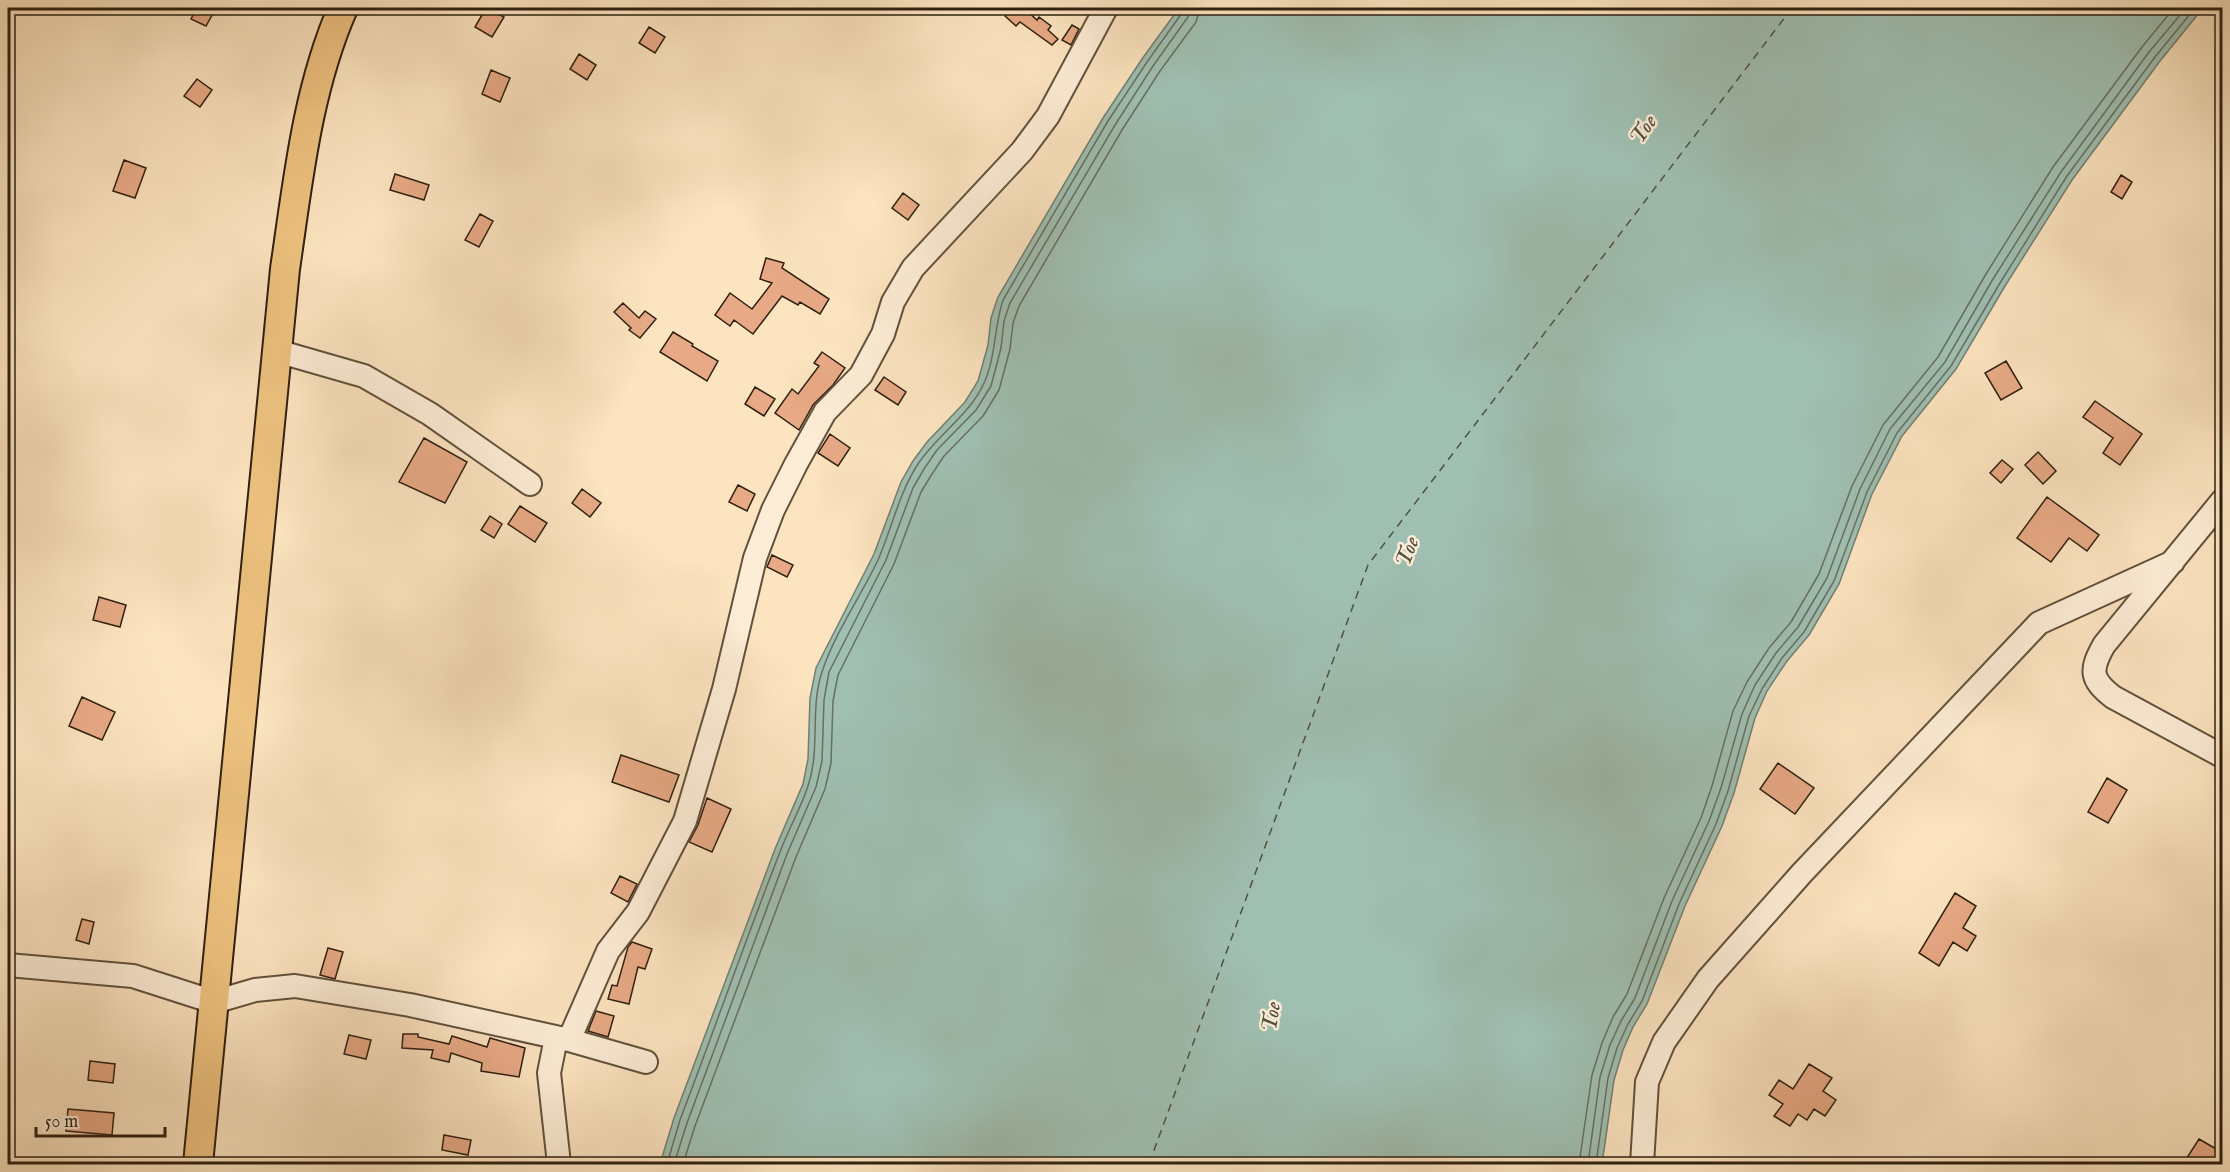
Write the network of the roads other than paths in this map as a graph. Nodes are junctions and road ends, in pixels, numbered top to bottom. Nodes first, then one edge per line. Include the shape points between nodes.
1 (343, 8) edge
2 (1106, 8) edge
3 (278, 351) junction
4 (530, 484) dead end
5 (2223, 501) edge
6 (2173, 562) junction
7 (2223, 756) edge
8 (8, 965) edge
9 (214, 1002) junction
10 (562, 1039) junction
11 (646, 1062) dead end
12 (198, 1164) edge
13 (559, 1164) edge
14 (1642, 1164) edge

1 - 3 main road via 332,33 304,142 285,269
2 - 10 street via 1048,116 1022,151 913,268 893,302 883,334 861,375 825,412 792,473 755,558 724,689 685,821 638,912 608,951
3 - 4 street via 364,376 430,414
3 - 9 main road
5 - 6 street
6 - 7 street via 2104,645 2094,674 2099,686 2113,697
6 - 14 street via 2039,623 1802,873 1708,979 1664,1042 1647,1082
8 - 9 street via 133,976
9 - 10 street via 255,990 295,986 410,1005
9 - 12 main road
10 - 11 street
10 - 13 street via 549,1072

